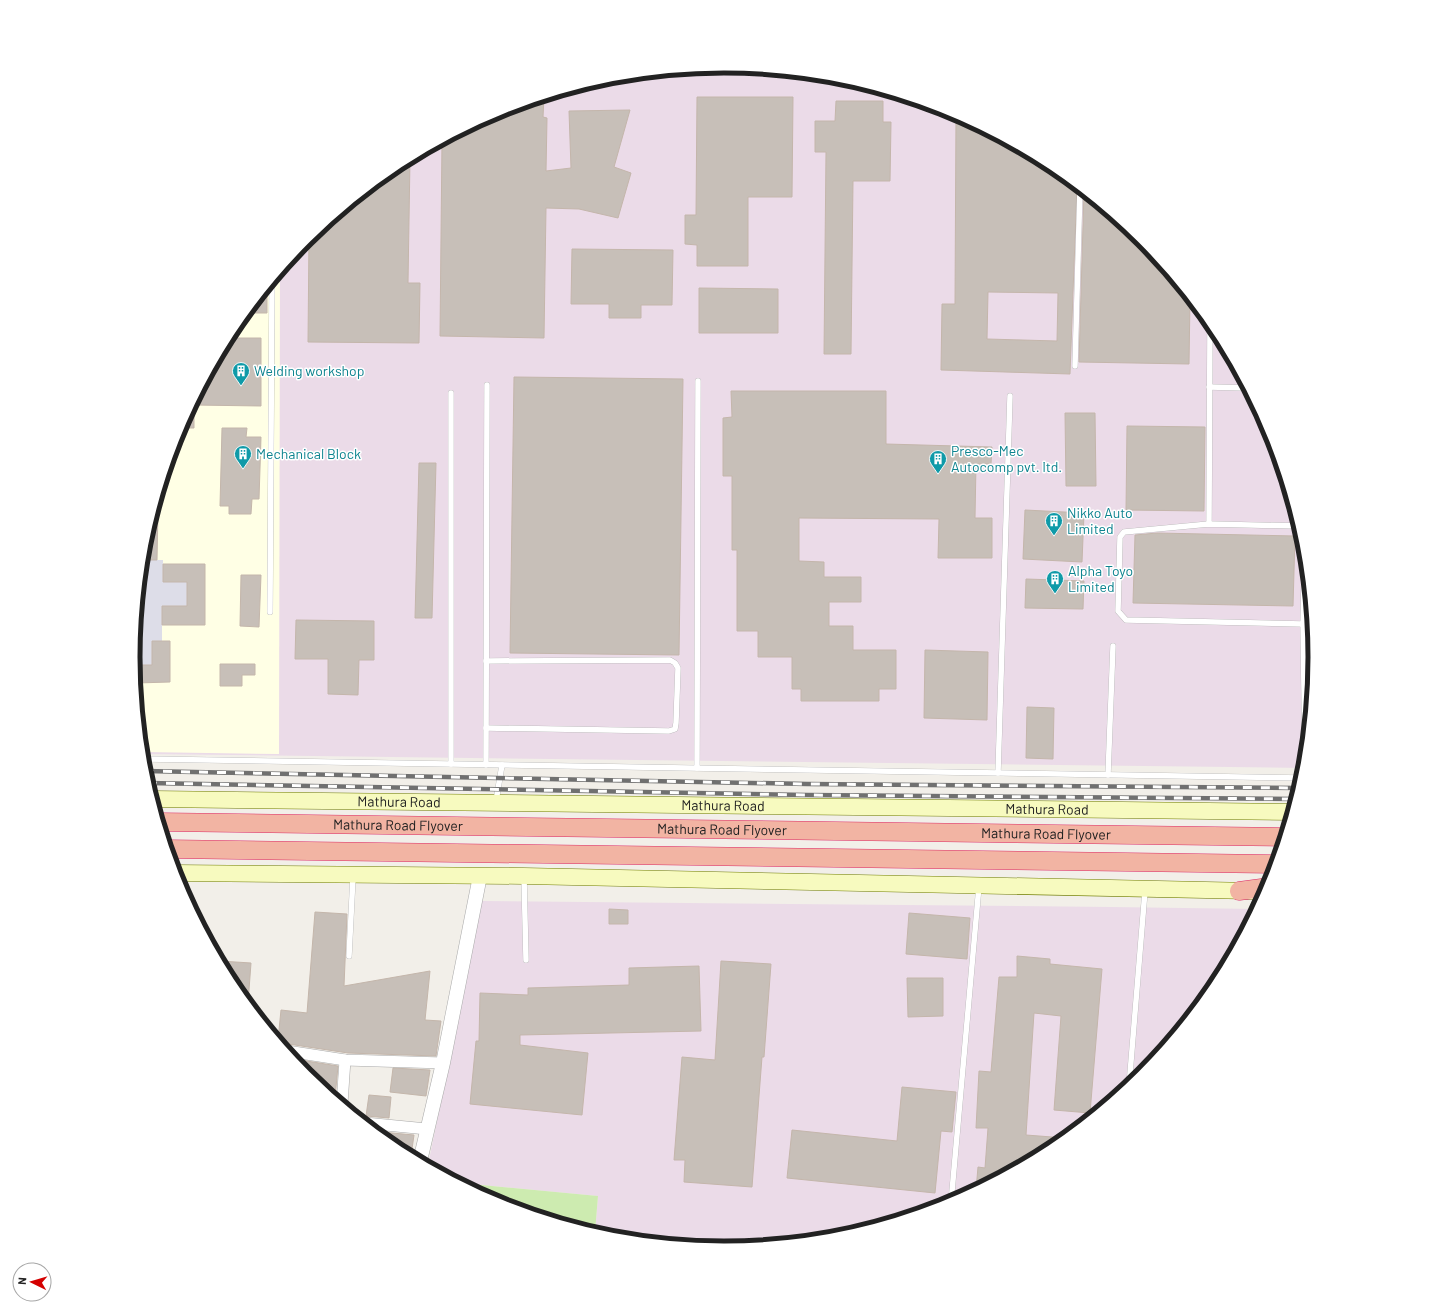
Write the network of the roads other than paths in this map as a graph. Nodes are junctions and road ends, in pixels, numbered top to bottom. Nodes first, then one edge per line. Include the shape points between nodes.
1 (1080, 194) edge
2 (272, 288) edge
3 (1210, 332) edge
4 (1075, 366) dead end
5 (698, 381) dead end
6 (487, 386) dead end
7 (1208, 387) junction
8 (1242, 388) edge
9 (451, 392) dead end
10 (1010, 396) dead end
11 (1209, 524) junction
12 (1293, 526) edge
13 (1304, 579) edge
14 (270, 612) dead end
15 (1303, 624) junction
16 (1113, 646) dead end
17 (486, 661) junction
18 (1305, 726) edge
19 (486, 728) junction
20 (150, 759) edge
21 (451, 764) junction
22 (486, 765) junction
23 (502, 765) junction
24 (697, 768) junction
25 (998, 773) junction
26 (1108, 775) junction
27 (1296, 778) edge
28 (158, 800) edge
29 (496, 804) junction
30 (1288, 812) edge
31 (164, 822) edge
32 (1280, 838) edge
33 (173, 849) edge
34 (1270, 864) edge
35 (182, 873) edge
36 (353, 875) junction
37 (480, 876) junction
38 (524, 876) junction
39 (979, 884) junction
40 (1145, 888) junction
41 (1240, 891) joint
42 (1259, 892) edge
43 (349, 956) dead end
44 (526, 960) dead end
45 (295, 1052) edge
46 (344, 1060) junction
47 (443, 1063) junction
48 (1130, 1077) edge
49 (342, 1099) edge
50 (374, 1124) edge
51 (427, 1128) junction
52 (421, 1156) edge
53 (952, 1195) edge

1 - 4 lane
2 - 14 lane
3 - 7 lane
5 - 24 lane
6 - 17 lane
7 - 8 lane
7 - 11 lane
9 - 21 lane
10 - 25 lane
11 - 12 lane
11 - 15 lane via 1124,532 1120,537 1118,611 1122,617 1126,620
13 - 15 lane
15 - 18 lane
16 - 26 lane
17 - 19 lane
17 - 19 lane via 670,660 675,662 678,668 676,723 675,728 669,731
19 - 22 lane
20 - 21 lane
21 - 22 lane
22 - 23 lane
23 - 24 lane
23 - 29 lane
24 - 25 lane
25 - 26 lane
26 - 27 lane
28 - 29 main road, Mathura Road
29 - 30 main road, Mathura Road
31 - 32 highway, Mathura Road Flyover
33 - 34 highway, Mathura Road Flyover
35 - 36 main road
36 - 37 main road
36 - 43 lane
37 - 38 main road
37 - 47 street
38 - 39 main road
38 - 44 lane
39 - 40 main road
39 - 53 lane
40 - 41 main road
40 - 48 lane
41 - 42 highway
45 - 46 street
46 - 47 street
46 - 49 street
47 - 51 street
50 - 51 street
51 - 52 street

